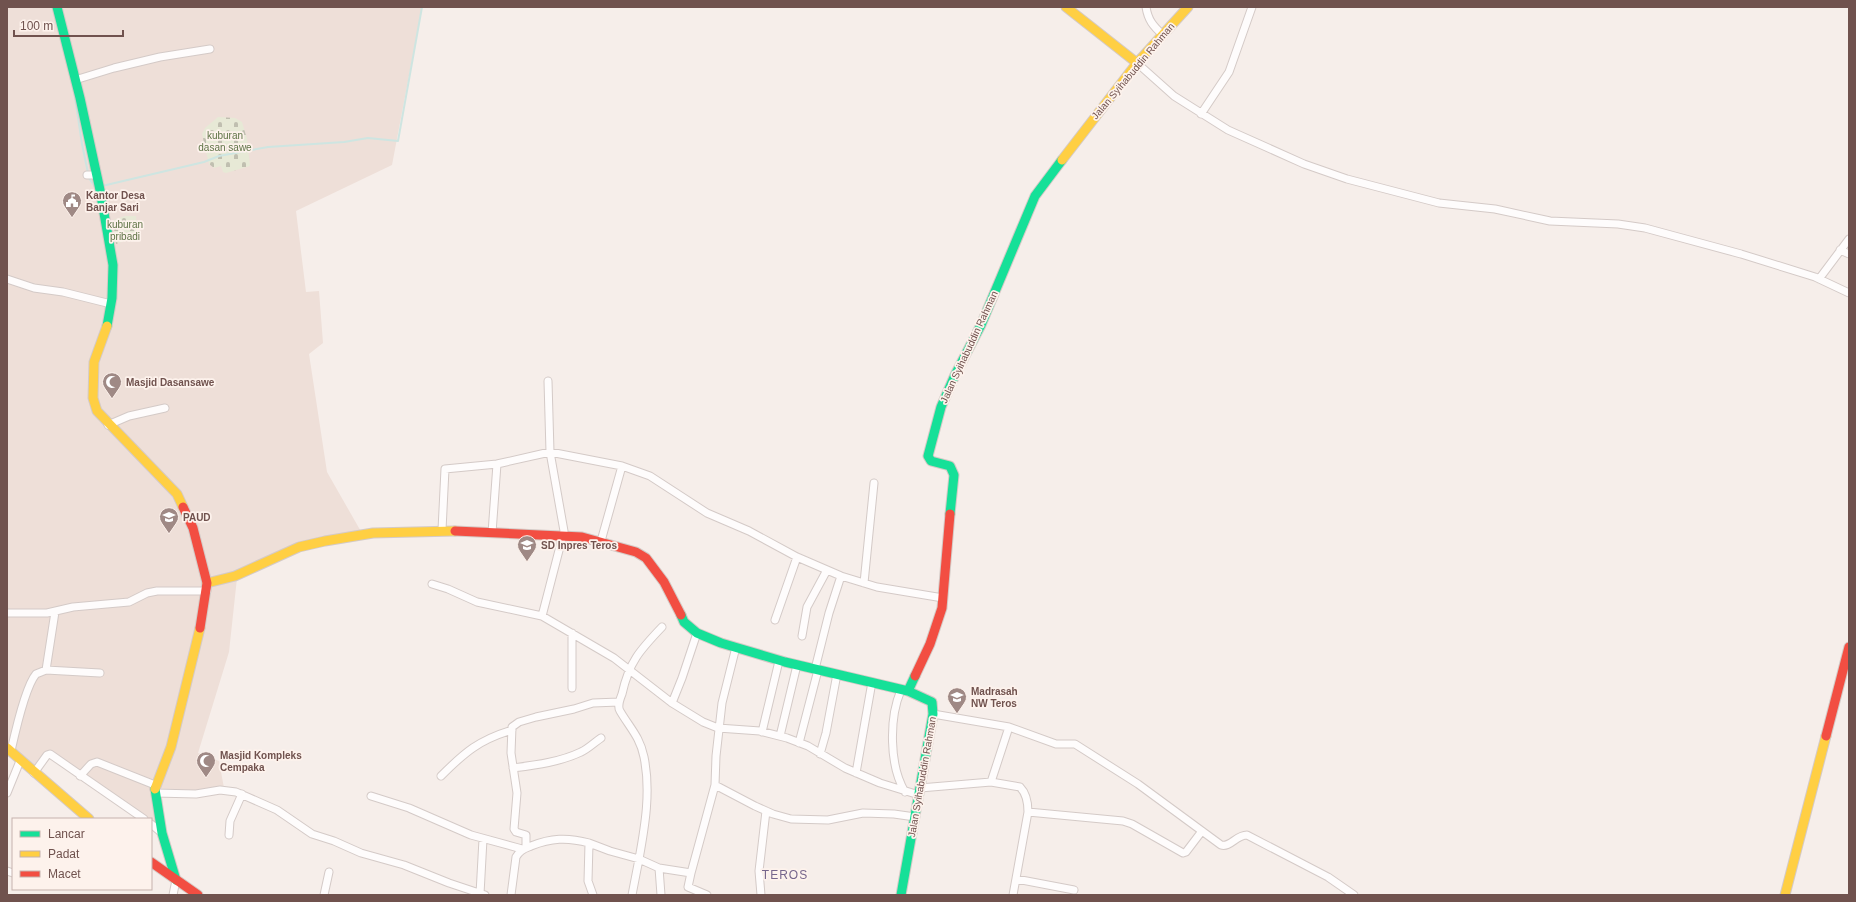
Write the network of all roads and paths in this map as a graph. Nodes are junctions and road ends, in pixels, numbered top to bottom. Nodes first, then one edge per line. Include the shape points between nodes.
1 (57, 7) edge
2 (1066, 7) edge
3 (1146, 7) edge
4 (1188, 7) edge
5 (1252, 7) edge
6 (1163, 34) junction
7 (210, 49) dead end
8 (1137, 63) junction
9 (75, 80) junction
10 (1201, 114) junction
11 (1849, 239) edge
12 (1840, 250) junction
13 (1849, 254) edge
14 (7, 279) edge
15 (1819, 279) junction
16 (1849, 292) edge
17 (111, 304) junction
18 (548, 381) dead end
19 (165, 408) dead end
20 (108, 425) junction
21 (550, 452) junction
22 (497, 464) junction
23 (622, 466) junction
24 (874, 483) dead end
25 (442, 530) junction
26 (492, 533) junction
27 (564, 535) junction
28 (601, 541) junction
29 (797, 557) junction
30 (828, 570) junction
31 (841, 576) junction
32 (864, 583) junction
33 (432, 584) dead end
34 (207, 587) junction
35 (943, 598) junction
36 (55, 612) junction
37 (7, 613) edge
38 (542, 616) junction
39 (775, 620) dead end
40 (662, 627) dead end
41 (572, 633) junction
42 (697, 633) junction
43 (802, 636) dead end
44 (1849, 647) edge
45 (736, 648) junction
46 (779, 660) junction
47 (797, 665) junction
48 (629, 668) junction
49 (817, 669) junction
50 (46, 670) junction
51 (100, 673) dead end
52 (837, 674) junction
53 (872, 682) junction
54 (572, 688) dead end
55 (904, 690) junction
56 (619, 702) junction
57 (672, 703) junction
58 (934, 714) junction
59 (1009, 727) junction
60 (718, 728) junction
61 (512, 730) junction
62 (762, 732) junction
63 (780, 736) junction
64 (602, 738) dead end
65 (799, 743) junction
66 (9, 750) edge
67 (820, 754) junction
68 (20, 761) junction
69 (513, 768) junction
70 (34, 772) junction
71 (856, 773) junction
72 (80, 776) junction
73 (441, 776) dead end
74 (991, 782) junction
75 (715, 785) junction
76 (155, 789) junction
77 (920, 791) junction
78 (905, 792) junction
79 (7, 793) edge
80 (242, 794) junction
81 (371, 796) dead end
82 (766, 811) junction
83 (1028, 812) junction
84 (915, 817) junction
85 (88, 818) edge
86 (143, 818) edge
87 (152, 825) edge
88 (1202, 831) junction
89 (162, 833) junction
90 (228, 835) dead end
91 (483, 839) junction
92 (589, 843) junction
93 (524, 848) junction
94 (639, 860) junction
95 (152, 863) edge
96 (659, 868) junction
97 (329, 872) dead end
98 (691, 873) junction
99 (1016, 879) junction
100 (176, 880) junction
101 (1074, 890) dead end
102 (483, 894) edge
103 (173, 895) edge
104 (198, 895) edge
105 (324, 895) edge
106 (511, 895) edge
107 (593, 895) edge
108 (632, 895) edge
109 (662, 895) edge
110 (707, 895) edge
111 (761, 895) edge
112 (901, 895) edge
113 (1013, 895) edge
114 (1354, 895) edge
115 (1785, 895) edge

1 - 9 street via 69,67
2 - 8 street
3 - 6 street via 1152,25
4 - 6 street, Jalan Syihabuddin Rahman
5 - 10 street via 1229,72
6 - 8 street, Jalan Syihabuddin Rahman
7 - 9 street via 160,57
8 - 10 street via 1174,96
8 - 35 street, Jalan Syihabuddin Rahman via 1035,196 981,325 954,375 941,407 928,456 931,461 948,465 954,471
9 - 17 street via 76,98 92,175 110,244 113,266
10 - 15 street via 1251,141 1298,161 1380,189 1439,203 1495,209 1550,221 1631,225 1689,238
11 - 12 street
12 - 13 street
12 - 15 street
14 - 17 street via 34,288
15 - 16 street
17 - 20 street via 106,332 95,358 93,376 95,405 99,415
18 - 21 street
19 - 20 street via 129,416
20 - 34 street via 177,494 193,528
21 - 22 street
21 - 23 street
21 - 27 street
22 - 25 street via 445,469
22 - 26 street
23 - 28 street
23 - 29 street via 650,476 707,513 749,531
24 - 32 street
25 - 26 street
25 - 34 street via 373,533 325,540 285,552
26 - 27 street
27 - 28 street
27 - 38 street
28 - 42 street via 636,552 646,558 664,582 684,622
29 - 30 street
29 - 39 street
30 - 31 street
30 - 43 street via 808,607
31 - 32 street
31 - 49 street via 829,613
32 - 35 street
33 - 38 street via 482,604
34 - 36 street via 153,591 129,602
34 - 76 street via 201,625 171,747
35 - 55 street, Jalan Syihabuddin Rahman via 940,617 930,644
36 - 37 street
36 - 50 street
38 - 41 street
40 - 48 street via 642,647
41 - 48 street
41 - 54 street
42 - 45 street
42 - 57 street
44 - 115 street
45 - 46 street
45 - 60 street
46 - 47 street
46 - 62 street
47 - 49 street
47 - 63 street
48 - 56 street
48 - 57 street
49 - 52 street
49 - 65 street
50 - 51 street
50 - 66 street via 33,677
52 - 53 street
52 - 67 street
53 - 55 street
53 - 71 street
55 - 58 street, Jalan Syihabuddin Rahman via 932,702
55 - 78 street via 895,708 894,735 896,771
56 - 61 street via 594,703 536,716 519,722
56 - 94 street via 620,711 640,740 646,764 647,802
57 - 60 street via 688,714
58 - 59 street
58 - 77 street, Jalan Syihabuddin Rahman
59 - 74 street
59 - 88 street via 1056,744 1075,744 1138,784
60 - 62 street
60 - 75 street
61 - 69 street
61 - 73 street via 494,735 478,744
62 - 63 street
63 - 65 street
64 - 69 street via 574,755 543,764
65 - 67 street
66 - 68 street
67 - 71 street
68 - 70 street
68 - 79 street
69 - 93 street via 517,793 514,829 526,835
70 - 72 street via 48,754
70 - 85 street
71 - 78 street
72 - 76 street via 91,764 97,762
72 - 86 street
74 - 77 street
74 - 83 street via 1020,787 1028,804
75 - 82 street
75 - 98 street
76 - 80 street via 196,794 226,790
76 - 89 street
77 - 78 street
77 - 84 street, Jalan Syihabuddin Rahman
80 - 90 street via 230,821
80 - 102 street via 277,810 312,834
81 - 91 street via 409,808
82 - 84 street via 791,818 819,820 862,813
82 - 111 street via 759,871
83 - 88 street via 1123,821 1183,853
83 - 99 street
84 - 112 street, Jalan Syihabuddin Rahman
87 - 89 street
88 - 114 street via 1223,846 1238,836 1250,836 1328,876
89 - 100 street
91 - 93 street
91 - 102 street
92 - 93 street via 555,838
92 - 94 street
92 - 107 street via 588,881
93 - 106 street via 516,857
94 - 96 street
94 - 108 street
95 - 100 street
96 - 98 street
96 - 109 street
97 - 105 street
98 - 110 street via 688,887
99 - 101 street
99 - 113 street
100 - 103 street
100 - 104 street

